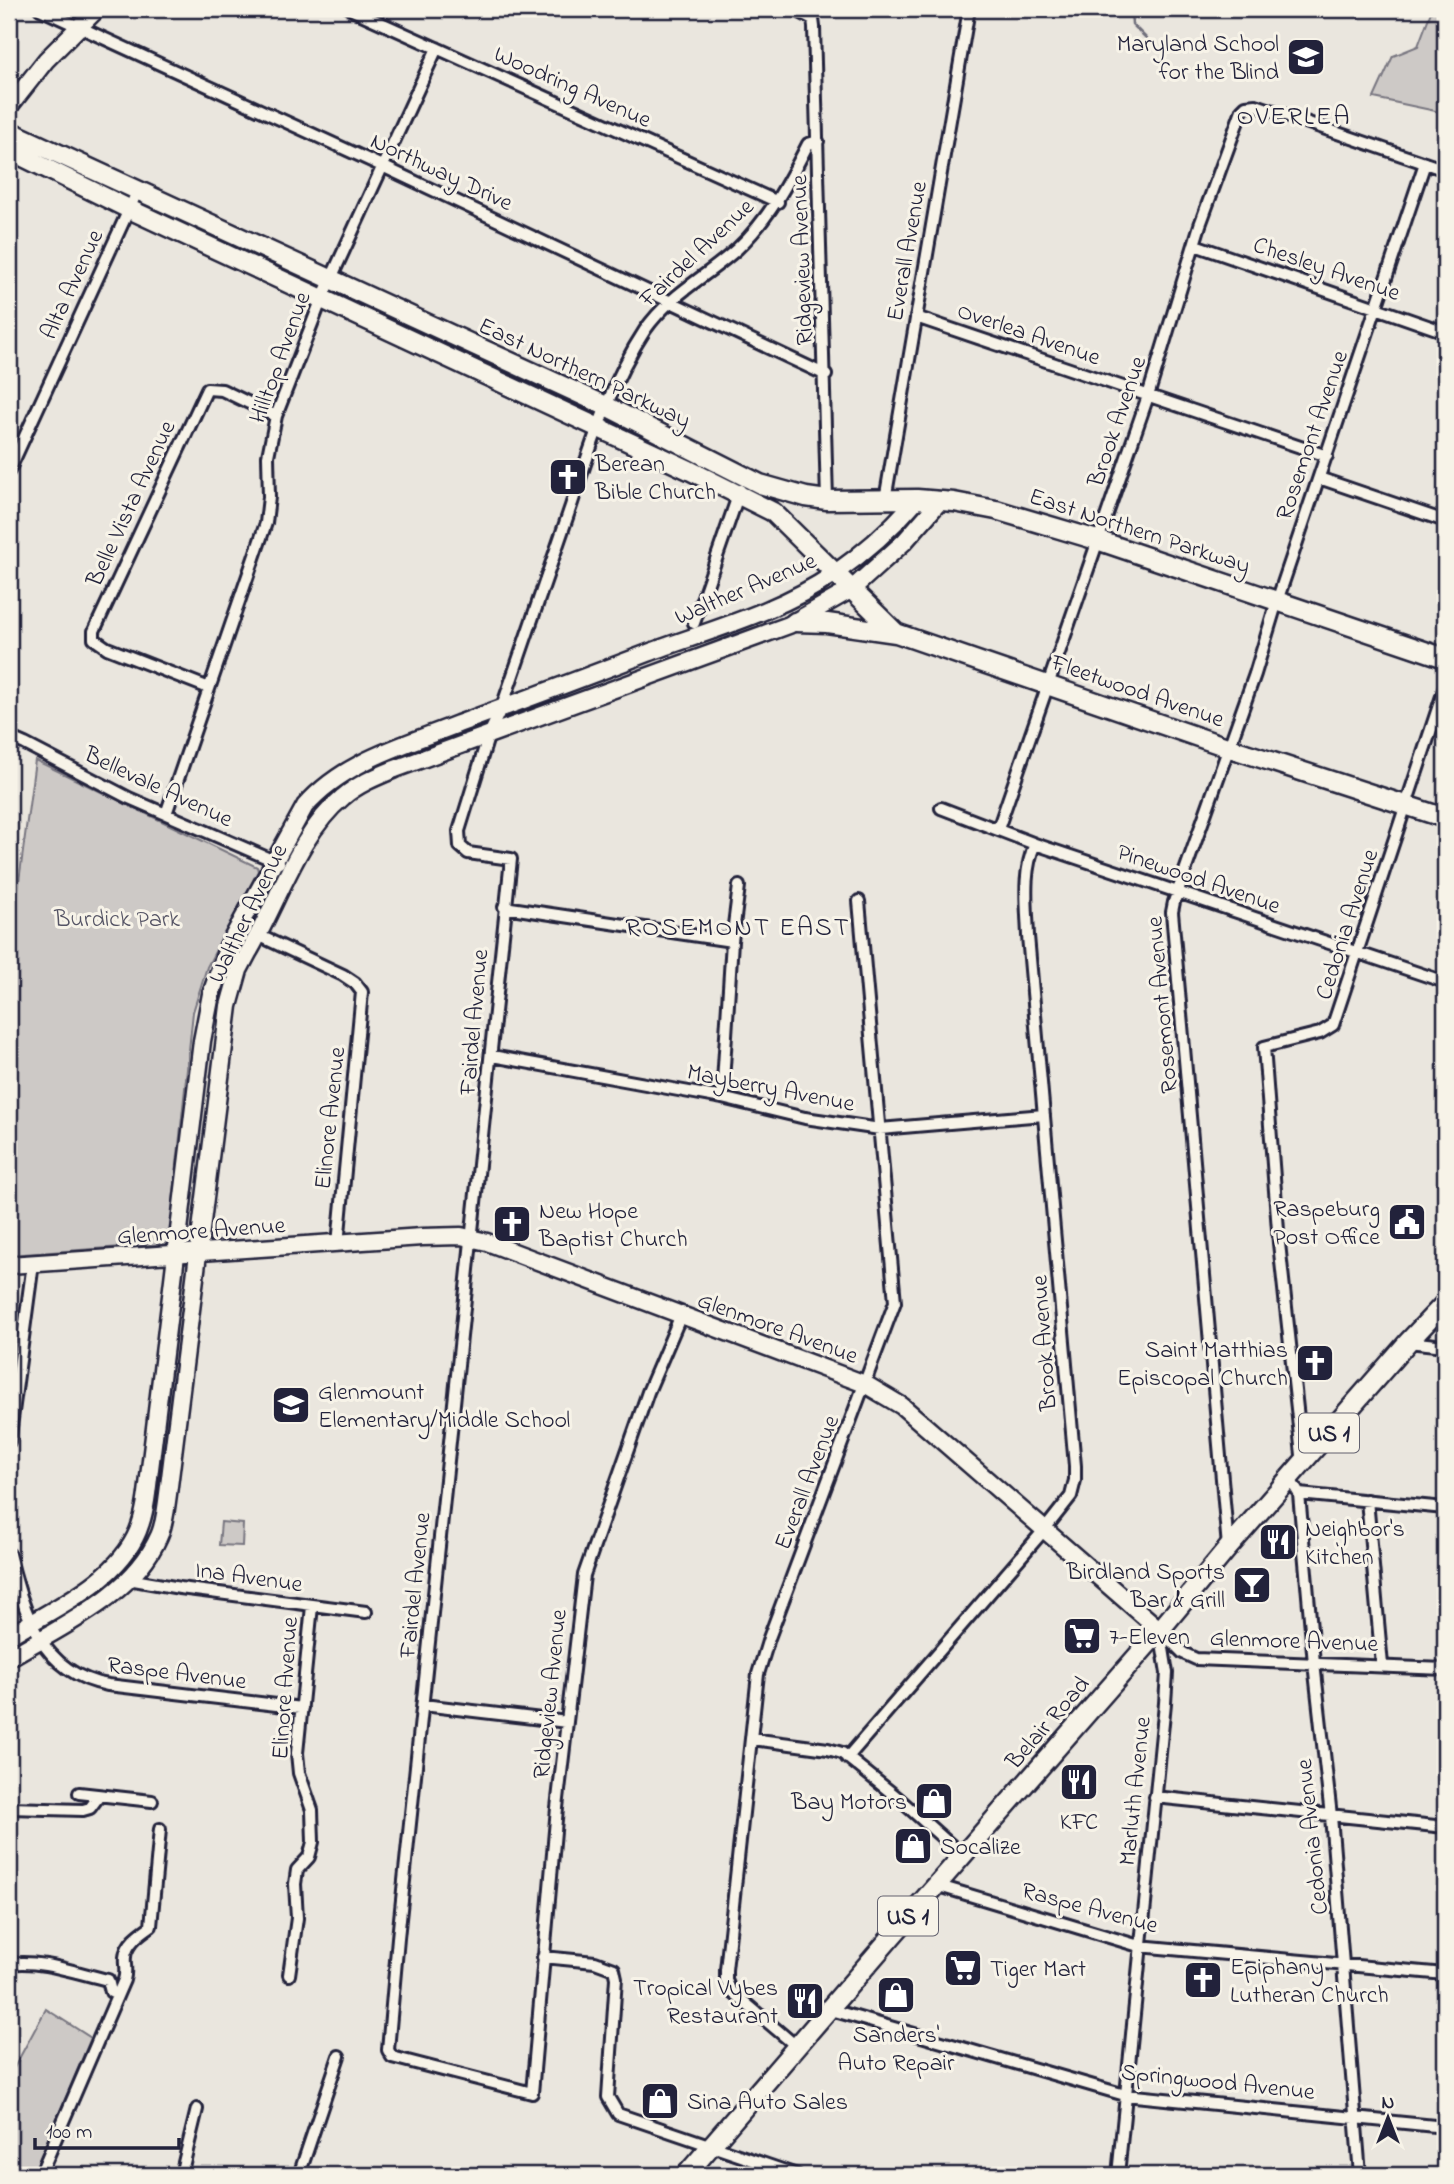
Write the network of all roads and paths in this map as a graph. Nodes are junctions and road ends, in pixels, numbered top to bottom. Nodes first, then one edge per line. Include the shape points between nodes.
1 (40, 9) edge
2 (97, 9) edge
3 (350, 9) edge
4 (794, 9) edge
5 (969, 9) edge
6 (79, 27) junction
7 (436, 47) junction
8 (9, 107) edge
9 (9, 131) edge
10 (818, 141) junction
11 (9, 150) edge
12 (1425, 163) junction
13 (382, 166) junction
14 (1445, 170) edge
15 (137, 192) junction
16 (778, 202) junction
17 (129, 209) junction
18 (1195, 245) junction
19 (330, 281) junction
20 (322, 298) junction
21 (670, 300) junction
22 (1376, 307) junction
23 (916, 317) junction
24 (1445, 332) edge
25 (462, 341) junction
26 (452, 359) junction
27 (826, 375) junction
28 (1148, 396) junction
29 (606, 406) junction
30 (276, 416) junction
31 (597, 427) junction
32 (1327, 456) junction
33 (9, 471) edge
34 (745, 476) junction
35 (1319, 478) junction
36 (738, 494) junction
37 (917, 499) junction
38 (827, 500) junction
39 (885, 500) junction
40 (940, 501) junction
41 (1445, 521) edge
42 (1097, 540) junction
43 (836, 573) junction
44 (852, 589) junction
45 (1277, 601) junction
46 (795, 622) junction
47 (694, 623) dead end
48 (896, 633) junction
49 (1445, 658) edge
50 (1049, 684) junction
51 (1445, 687) edge
52 (209, 688) junction
53 (502, 707) junction
54 (489, 734) junction
55 (9, 737) edge
56 (1227, 747) junction
57 (1406, 805) junction
58 (942, 808) dead end
59 (166, 814) junction
60 (1445, 818) edge
61 (998, 829) junction
62 (1035, 844) junction
63 (274, 861) junction
64 (294, 864) junction
65 (739, 886) dead end
66 (1177, 893) junction
67 (859, 901) dead end
68 (504, 906) junction
69 (258, 935) junction
70 (732, 941) junction
71 (1358, 954) junction
72 (1445, 982) edge
73 (492, 1056) junction
74 (722, 1098) junction
75 (1044, 1115) junction
76 (880, 1129) junction
77 (471, 1238) junction
78 (338, 1244) junction
79 (198, 1252) junction
80 (177, 1254) junction
81 (33, 1263) junction
82 (9, 1265) edge
83 (1445, 1303) edge
84 (681, 1315) junction
85 (1408, 1342) junction
86 (1445, 1346) edge
87 (865, 1384) junction
88 (9, 1442) edge
89 (1303, 1464) junction
90 (1295, 1487) junction
91 (1367, 1500) junction
92 (1445, 1507) edge
93 (1045, 1529) junction
94 (1228, 1548) junction
95 (9, 1554) edge
96 (128, 1579) junction
97 (312, 1606) junction
98 (366, 1612) dead end
99 (30, 1623) junction
100 (1160, 1630) junction
101 (9, 1636) edge
102 (40, 1639) junction
103 (1183, 1653) junction
104 (9, 1658) edge
105 (1166, 1662) junction
106 (1314, 1663) junction
107 (1382, 1665) junction
108 (1445, 1670) edge
109 (423, 1705) junction
110 (302, 1707) junction
111 (567, 1722) junction
112 (752, 1739) junction
113 (847, 1758) junction
114 (79, 1793) dead end
115 (99, 1796) junction
116 (1154, 1797) junction
117 (152, 1801) dead end
118 (9, 1808) edge
119 (1331, 1816) junction
120 (1445, 1827) edge
121 (160, 1829) dead end
122 (962, 1855) junction
123 (936, 1885) junction
124 (1139, 1946) junction
125 (543, 1957) junction
126 (9, 1964) edge
127 (1345, 1964) junction
128 (289, 1975) dead end
129 (1445, 1975) edge
130 (117, 1995) junction
131 (828, 2009) junction
132 (796, 2046) junction
133 (339, 2056) dead end
134 (532, 2093) joint
135 (1125, 2095) junction
136 (197, 2109) dead end
137 (1356, 2117) junction
138 (1445, 2127) edge
139 (710, 2147) junction
140 (40, 2175) edge
141 (181, 2175) edge
142 (299, 2175) edge
143 (686, 2175) edge
144 (797, 2175) edge
145 (1118, 2175) edge
146 (1360, 2175) edge

1 - 6 street, Northway Drive
2 - 6 main road
3 - 7 street, Woodring Avenue
4 - 10 street, Ridgeview Avenue via 813,19
5 - 23 street, Everall Avenue
6 - 8 main road
6 - 13 street, Northway Drive
7 - 13 street, Hilltop Avenue
7 - 16 street, Woodring Avenue
9 - 15 main road, East Northern Parkway
10 - 16 street, Fairdel Avenue via 808,144
10 - 27 street, Ridgeview Avenue
11 - 17 main road, East Northern Parkway
12 - 14 street
12 - 18 street, Brook Avenue via 1273,110 1246,106
12 - 22 street, Rosemont Avenue
13 - 19 street, Hilltop Avenue
13 - 21 street, Northway Drive
15 - 17 street, Alta Avenue
15 - 19 main road, East Northern Parkway
16 - 21 street, Fairdel Avenue via 735,250
17 - 20 main road, East Northern Parkway
17 - 33 street, Alta Avenue
18 - 22 street, Chesley Avenue
18 - 28 street, Brook Avenue
19 - 20 street, Hilltop Avenue
19 - 25 main road, East Northern Parkway
20 - 26 main road, East Northern Parkway
20 - 30 street, Hilltop Avenue
21 - 27 street, Northway Drive
21 - 29 street, Fairdel Avenue via 637,343
22 - 24 street, Chesley Avenue
22 - 32 street, Rosemont Avenue
23 - 28 street, Overlea Avenue
23 - 39 street, Everall Avenue
25 - 26 main road
25 - 29 main road, East Northern Parkway
26 - 31 main road, East Northern Parkway
27 - 38 street, Ridgeview Avenue
28 - 32 street, Overlea Avenue
28 - 42 street, Brook Avenue
29 - 31 street, Fairdel Avenue
29 - 34 main road, East Northern Parkway
30 - 52 street, Hilltop Avenue via 268,456 266,523
30 - 52 street, Belle Vista Avenue via 222,390 210,388 203,393 98,620 94,639 100,644
31 - 36 main road, East Northern Parkway
31 - 53 street, Fairdel Avenue
32 - 35 street, Rosemont Avenue
34 - 36 street
34 - 38 main road, East Northern Parkway via 783,491
35 - 41 street
35 - 45 street, Rosemont Avenue
36 - 43 main road, East Northern Parkway via 773,512
36 - 47 street
37 - 39 main road, East Northern Parkway
37 - 40 main road, East Northern Parkway
37 - 43 main road, Walther Avenue via 893,526
38 - 39 main road, East Northern Parkway
40 - 42 main road, East Northern Parkway via 996,510
40 - 44 main road, Walther Avenue via 904,542
42 - 45 main road, East Northern Parkway
42 - 50 street, Brook Avenue
43 - 44 main road, Fleetwood Avenue
43 - 53 main road, Walther Avenue via 759,612
44 - 46 main road, Walther Avenue
44 - 48 main road, Fleetwood Avenue
45 - 49 main road, East Northern Parkway
45 - 56 street, Rosemont Avenue
46 - 48 main road
46 - 54 main road, Walther Avenue
48 - 50 main road, Fleetwood Avenue
50 - 56 main road, Fleetwood Avenue
50 - 61 street, Brook Avenue
51 - 57 street, Cedonia Avenue
52 - 59 street, Hilltop Avenue
53 - 54 street, Fairdel Avenue
53 - 63 main road, Walther Avenue via 365,761 329,782 305,806
54 - 64 main road, Walther Avenue via 351,791 330,810
54 - 68 street, Fairdel Avenue via 459,831 460,846 468,853 511,859
55 - 59 street, Bellevale Avenue
56 - 57 main road, Fleetwood Avenue
56 - 66 street, Rosemont Avenue
57 - 60 main road, Fleetwood Avenue
57 - 71 street, Cedonia Avenue
58 - 61 street, Pinewood Avenue
59 - 63 street, Bellevale Avenue
61 - 62 street, Pinewood Avenue
62 - 66 street, Pinewood Avenue
62 - 75 street, Brook Avenue via 1029,859 1027,911
63 - 64 street, Bellevale Avenue
63 - 80 main road, Walther Avenue via 228,946 211,994
64 - 69 main road, Walther Avenue
65 - 70 street
66 - 71 street, Pinewood Avenue
66 - 94 street, Rosemont Avenue via 1172,912
67 - 76 street, Everall Avenue
68 - 70 street
68 - 73 street, Fairdel Avenue
69 - 78 street, Elinore Avenue via 342,975 362,995
69 - 79 main road, Walther Avenue via 239,970 226,1021
70 - 74 street
71 - 72 street, Pinewood Avenue
71 - 89 street, Cedonia Avenue via 1334,1025 1264,1047
73 - 74 street, Mayberry Avenue
73 - 77 street, Fairdel Avenue
74 - 76 street, Mayberry Avenue via 805,1118
75 - 76 street, Mayberry Avenue
75 - 93 street, Brook Avenue via 1075,1480 1071,1496
76 - 87 street, Everall Avenue via 895,1302
77 - 78 main road, Glenmore Avenue
77 - 84 main road, Glenmore Avenue
77 - 109 street, Fairdel Avenue
78 - 79 main road, Glenmore Avenue
79 - 80 main road, Glenmore Avenue
79 - 96 main road, Walther Avenue via 165,1514 152,1550
80 - 81 main road, Glenmore Avenue
80 - 99 main road, Walther Avenue via 139,1529 110,1571
81 - 82 main road, Glenmore Avenue
81 - 88 street
83 - 85 main road, Belair Road / US 1
84 - 87 main road, Glenmore Avenue
84 - 111 street, Ridgeview Avenue via 648,1392 584,1575
85 - 86 street
85 - 89 main road, Belair Road / US 1
87 - 93 main road, Glenmore Avenue via 902,1406
87 - 112 street, Everall Avenue via 762,1656
89 - 90 main road, Belair Road / US 1
90 - 91 street
90 - 94 main road, Belair Road / US 1
90 - 106 street, Cedonia Avenue
91 - 92 street
91 - 107 street
93 - 100 main road, Glenmore Avenue
93 - 113 street, Brook Avenue
94 - 100 main road, Belair Road / US 1
95 - 99 street
96 - 97 street, Ina Avenue
96 - 102 main road, Walther Avenue
97 - 98 street, Ina Avenue
97 - 110 street, Elinore Avenue
99 - 101 main road, Walther Avenue
99 - 102 street, Raspe Avenue
100 - 103 street, Glenmore Avenue
100 - 105 street, Marluth Avenue
100 - 122 main road, Belair Road / US 1
102 - 104 main road, Walther Avenue
102 - 110 street, Raspe Avenue via 69,1672 94,1682
103 - 105 street
103 - 106 street, Glenmore Avenue via 1222,1661
105 - 116 street, Marluth Avenue
106 - 107 street, Glenmore Avenue
106 - 119 street, Cedonia Avenue
107 - 108 street, Glenmore Avenue
109 - 111 street
109 - 134 street, Fairdel Avenue via 388,2050 392,2057
110 - 128 street, Elinore Avenue via 296,1753 312,1811 313,1842 309,1857 297,1870 297,1918
111 - 125 street, Ridgeview Avenue
112 - 113 street via 828,1748
112 - 132 street, Everall Avenue via 726,1980 735,1996
113 - 122 street
114 - 115 street
115 - 117 street
115 - 118 street via 90,1808 70,1811
116 - 119 street
116 - 124 street, Marluth Avenue
119 - 120 street
119 - 127 street, Cedonia Avenue
121 - 130 street via 151,1926 126,1953 127,1972
122 - 123 main road, Belair Road / US 1
123 - 124 street, Raspe Avenue
123 - 131 main road, Belair Road / US 1
124 - 127 street, Raspe Avenue
124 - 135 street, Marluth Avenue
125 - 134 street, Ridgeview Avenue
125 - 139 street via 595,1962 614,1969 608,2097 618,2114
126 - 130 street via 52,1966 107,1980
127 - 129 street, Raspe Avenue
127 - 137 street, Cedonia Avenue
130 - 140 street
131 - 132 main road, Belair Road / US 1
131 - 135 street, Springwood Avenue
132 - 139 main road, Belair Road / US 1
133 - 142 street
135 - 137 street, Springwood Avenue
135 - 145 street, Marluth Avenue
136 - 141 street
137 - 138 street, Springwood Avenue
137 - 146 street, Cedonia Avenue
139 - 143 main road, Belair Road / US 1
139 - 144 street

